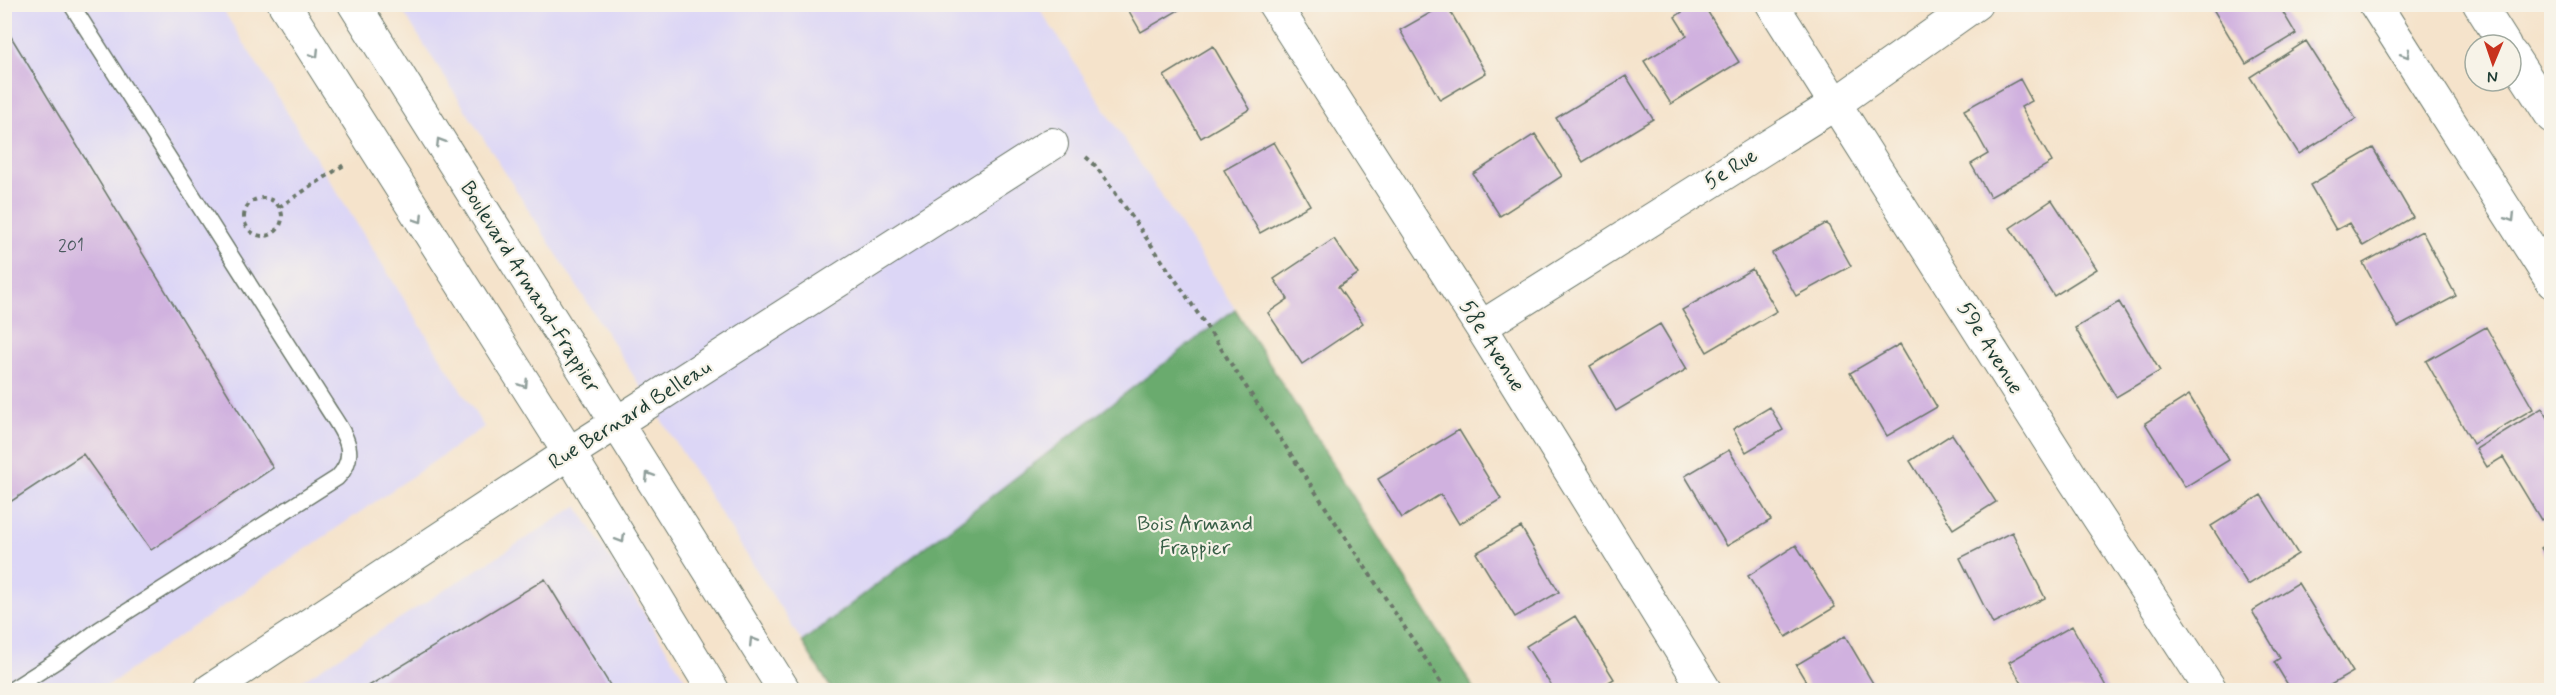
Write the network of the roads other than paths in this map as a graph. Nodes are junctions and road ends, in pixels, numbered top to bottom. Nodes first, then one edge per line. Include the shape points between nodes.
1 (71, 4) edge
2 (284, 4) edge
3 (354, 4) edge
4 (1274, 4) edge
5 (1772, 4) edge
6 (1976, 4) edge
7 (2375, 4) edge
8 (2479, 4) edge
9 (2497, 33) edge
10 (2523, 72) edge
11 (1835, 104) junction
12 (2552, 117) edge
13 (1052, 144) road end
14 (2542, 248) edge
15 (2552, 282) edge
16 (1481, 327) junction
17 (615, 424) junction
18 (569, 453) junction
19 (11, 690) edge
20 (210, 690) edge
21 (713, 690) edge
22 (784, 690) edge
23 (1705, 690) edge
24 (2211, 690) edge

1 - 19 lane via 325,404 346,438 350,453 337,478
2 -> 18 street
17 -> 3 street, Boulevard Armand-Frappier
4 - 16 street, 58e Avenue
5 - 11 street, 59e Avenue
6 - 11 street, 5e Rue
7 -> 14 street
8 - 9 street
10 - 12 street
11 - 16 street, 5e Rue
11 - 24 street, 59e Avenue
13 - 17 street, Rue Bernard Belleau
14 - 15 street
16 - 23 street, 58e Avenue
17 - 18 street, Rue Bernard Belleau
22 -> 17 street, Boulevard Armand-Frappier
18 - 20 street, Rue Bernard Belleau
18 -> 21 street

